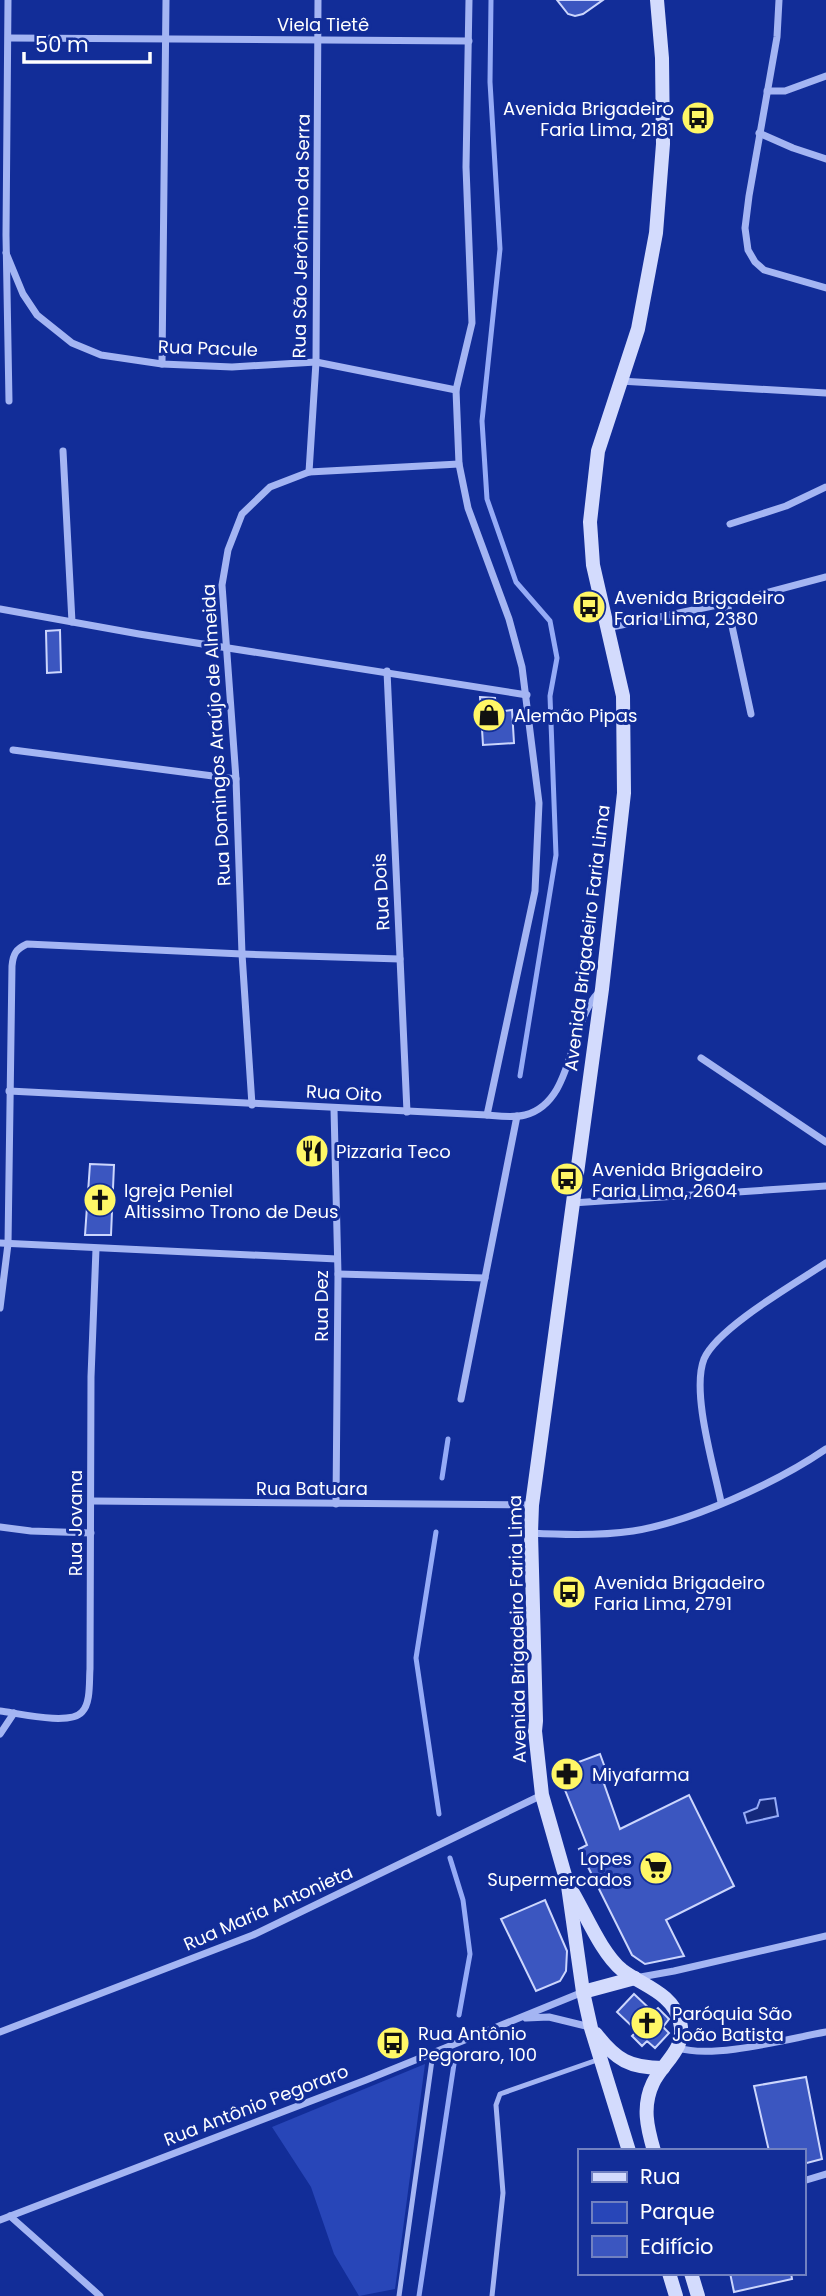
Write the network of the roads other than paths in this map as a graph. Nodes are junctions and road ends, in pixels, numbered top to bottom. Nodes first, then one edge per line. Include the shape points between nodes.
1 (8, 0) edge
2 (166, 0) edge
3 (318, 0) edge
4 (469, 0) edge
5 (657, 0) edge
6 (779, 0) edge
7 (9, 38) junction
8 (165, 39) junction
9 (318, 40) junction
10 (469, 41) junction
11 (826, 76) edge
12 (767, 92) junction
13 (758, 134) junction
14 (826, 159) edge
15 (3, 234) edge
16 (6, 253) junction
17 (826, 288) edge
18 (316, 362) junction
19 (162, 364) junction
20 (619, 381) junction
21 (456, 390) junction
22 (826, 393) edge
23 (9, 401) dead end
24 (63, 451) dead end
25 (459, 464) junction
26 (309, 472) junction
27 (826, 487) edge
28 (730, 524) dead end
29 (826, 577) edge
30 (727, 603) junction
31 (0, 609) edge
32 (72, 622) junction
33 (607, 628) junction
34 (227, 646) junction
35 (387, 671) junction
36 (527, 695) junction
37 (751, 714) dead end
38 (13, 750) dead end
39 (236, 779) junction
40 (242, 954) junction
41 (400, 959) junction
42 (602, 989) junction
43 (701, 1058) dead end
44 (0, 1072) edge
45 (9, 1072) junction
46 (9, 1091) junction
47 (252, 1105) junction
48 (334, 1109) junction
49 (407, 1112) junction
50 (487, 1115) junction
51 (517, 1116) junction
52 (826, 1142) edge
53 (826, 1186) edge
54 (572, 1203) junction
55 (4, 1243) edge
56 (96, 1249) junction
57 (337, 1259) junction
58 (826, 1263) edge
59 (338, 1274) junction
60 (485, 1278) junction
61 (0, 1308) edge
62 (461, 1399) dead end
63 (826, 1449) edge
64 (92, 1501) junction
65 (721, 1503) junction
66 (336, 1504) junction
67 (532, 1504) junction
68 (0, 1527) edge
69 (91, 1533) junction
70 (531, 1533) junction
71 (0, 1711) edge
72 (14, 1713) junction
73 (0, 1734) edge
74 (542, 1795) junction
75 (568, 1886) junction
76 (826, 1936) edge
77 (635, 1978) junction
78 (583, 1992) junction
79 (522, 2019) junction
80 (591, 2028) junction
81 (0, 2032) edge
82 (826, 2032) edge
83 (678, 2048) junction
84 (433, 2053) junction
85 (600, 2059) junction
86 (663, 2068) junction
87 (628, 2149) edge
88 (653, 2149) edge
89 (826, 2174) edge
90 (805, 2180) edge
91 (10, 2216) junction
92 (0, 2220) edge
93 (670, 2275) edge
94 (692, 2275) edge
95 (100, 2296) edge
96 (399, 2296) edge
97 (492, 2296) edge
98 (676, 2296) edge
99 (698, 2296) edge

1 - 7 street
2 - 8 street
3 - 9 street, Rua São Jerônimo da Serra
4 - 10 street
5 - 20 main road, Avenida Brigadeiro Faria Lima via 663,144 656,233 638,329
6 - 12 street
7 - 8 street, Viela Tietê
7 - 15 street
8 - 9 street, Viela Tietê
8 - 19 street
9 - 10 street, Viela Tietê
9 - 18 street, Rua São Jerônimo da Serra
10 - 21 street via 466,167 472,323
11 - 12 street
12 - 13 street
13 - 14 street
13 - 17 street via 745,228 748,250 764,270
15 - 16 street
16 - 19 street, Rua Pacule via 37,314 72,343 101,355
16 - 23 street
18 - 19 street, Rua Pacule via 232,367
18 - 21 street, Rua Pacule
18 - 26 street, Rua São Jerônimo da Serra
20 - 22 street
20 - 33 main road, Avenida Brigadeiro Faria Lima via 598,452 590,522 593,565
21 - 25 street
24 - 32 street
25 - 26 street, Rua Domingos Araújo de Almeida
25 - 36 street via 468,508 509,619
26 - 34 street, Rua Domingos Araújo de Almeida via 270,487 242,514 228,550 222,585
27 - 28 street
29 - 30 street
30 - 33 street
30 - 37 street
31 - 32 street
32 - 34 street
33 - 42 main road, Avenida Brigadeiro Faria Lima via 623,696 625,738 624,793
34 - 35 street
34 - 39 street, Rua Domingos Araújo de Almeida
35 - 36 street
35 - 41 street, Rua Dois
36 - 50 street via 539,803 536,891
38 - 39 street
39 - 40 street, Rua Domingos Araújo de Almeida
40 - 41 street
40 - 45 street via 55,944 18,948 13,957
40 - 47 street, Rua Domingos Araújo de Almeida
41 - 49 street, Rua Dois
42 - 51 street, Rua Oito via 591,1000 552,1100
42 - 54 main road, Avenida Brigadeiro Faria Lima
43 - 52 street
44 - 45 street
45 - 46 street
46 - 47 street, Rua Oito
46 - 55 street
47 - 48 street, Rua Oito
48 - 49 street, Rua Oito
48 - 57 street, Rua Dez
49 - 50 street, Rua Oito
50 - 51 street, Rua Oito
51 - 60 street
53 - 54 street
54 - 67 main road, Avenida Brigadeiro Faria Lima
55 - 56 street
55 - 61 street
56 - 57 street
56 - 64 street, Rua Jovana
57 - 59 street, Rua Dez
58 - 65 street via 716,1341 705,1358 701,1402
59 - 60 street
59 - 66 street, Rua Dez
60 - 62 street
63 - 65 street
64 - 66 street, Rua Batuara
64 - 69 street, Rua Jovana
65 - 70 street via 635,1531
66 - 67 street, Rua Batuara
67 - 70 main road, Avenida Brigadeiro Faria Lima
68 - 69 street
69 - 72 street, Rua Jovana via 90,1669 82,1712 72,1718
70 - 74 main road, Avenida Brigadeiro Faria Lima via 534,1731
71 - 72 street, Rua Jovana
72 - 73 street
74 - 75 main road, Avenida Brigadeiro Faria Lima
74 - 81 street, Rua Maria Antonieta via 253,1935
75 - 77 main road, Avenida Brigadeiro Faria Lima via 610,1956
75 - 78 main road, Avenida Brigadeiro Faria Lima
76 - 77 street
77 - 78 main road
77 - 83 main road, Avenida Brigadeiro Faria Lima via 669,2001 680,2020
78 - 79 street, Rua Antônio Pegoraro
78 - 80 main road, Avenida Brigadeiro Faria Lima
79 - 80 street, Rua Antônio Pegoraro via 549,2017
79 - 84 street, Rua Antônio Pegoraro
80 - 85 main road, Avenida Brigadeiro Faria Lima
80 - 86 main road via 619,2059 645,2068
82 - 83 street via 718,2051
83 - 86 main road
84 - 91 street, Rua Antônio Pegoraro
84 - 96 lane
85 - 87 main road, Avenida Brigadeiro Faria Lima
85 - 97 lane via 500,2094 496,2105 503,2193
86 - 88 main road via 647,2103 645,2121
89 - 90 street
91 - 92 street, Rua Antônio Pegoraro
91 - 95 street
93 - 98 main road
94 - 99 main road

